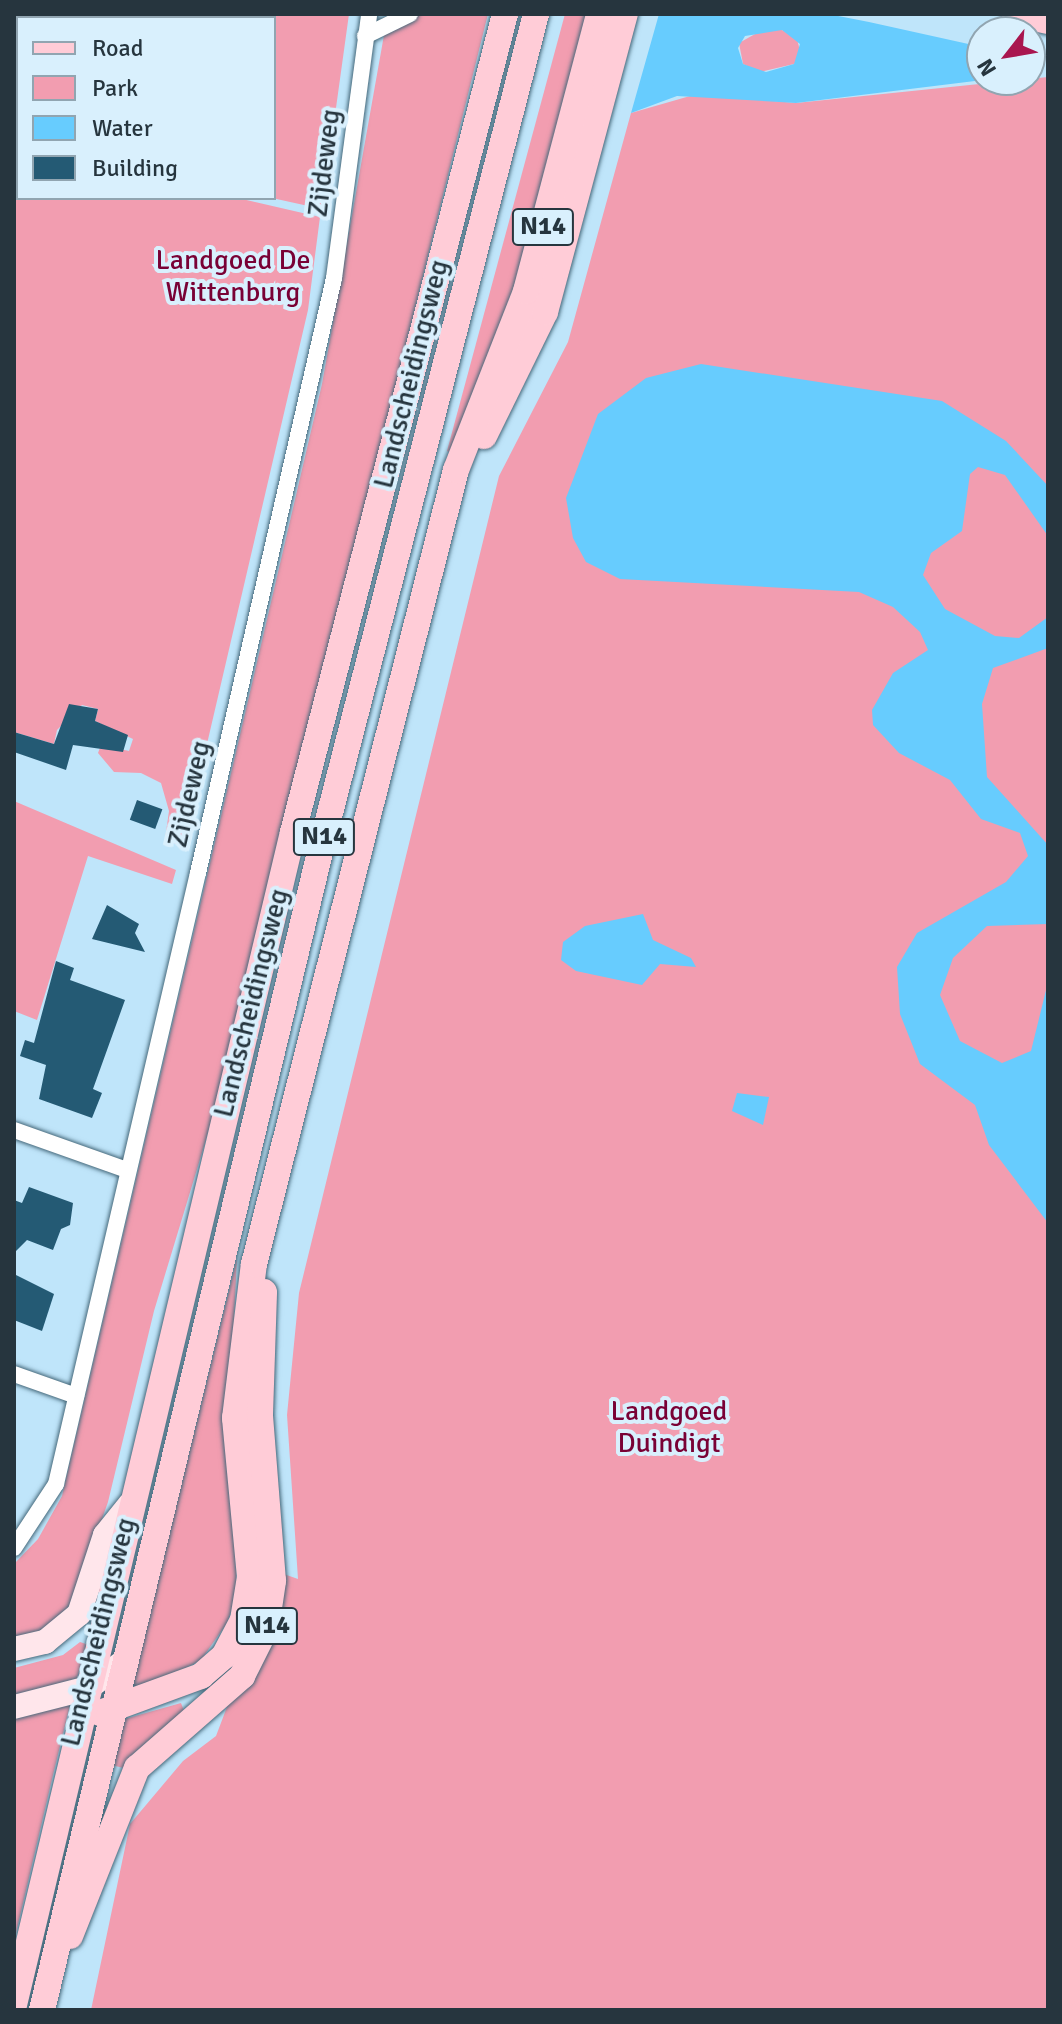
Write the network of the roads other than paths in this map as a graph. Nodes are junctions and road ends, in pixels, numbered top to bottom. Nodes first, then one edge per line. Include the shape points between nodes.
1 (369, 14) edge
2 (410, 14) edge
3 (505, 14) edge
4 (536, 14) edge
5 (599, 14) edge
6 (625, 14) edge
7 (1015, 14) edge
8 (1048, 21) edge
9 (365, 36) junction
10 (443, 527) junction
11 (14, 1130) edge
12 (124, 1169) junction
13 (274, 1201) junction
14 (14, 1374) edge
15 (76, 1396) junction
16 (130, 1504) junction
17 (14, 1548) edge
18 (14, 1649) edge
19 (123, 1662) junction
20 (88, 1688) junction
21 (14, 1707) edge
22 (112, 1708) junction
23 (78, 1729) junction
24 (49, 1979) junction
25 (14, 2005) edge
26 (42, 2010) edge

1 - 9 street, Zijdeweg
2 - 9 street
3 - 16 main road, Landscheidingsweg / N14 via 293,832
4 - 19 main road, Landscheidingsweg / N14 via 323,840
5 - 10 main road, N14 via 526,291 468,434
6 - 10 main road, N14 via 542,323
7 - 8 main road
9 - 12 street, Zijdeweg via 331,290
10 - 13 main road, N14
11 - 12 street
12 - 15 street, Zijdeweg
13 - 22 main road, N14 via 249,1289 235,1392 250,1577 243,1620 224,1656 201,1676
13 - 24 main road, N14 via 259,1366 273,1565 266,1628 250,1666 231,1688 137,1768 115,1810 89,1897
14 - 15 street
15 - 17 street, Zijdeweg via 56,1484
16 - 18 street via 105,1535 79,1614 45,1642
16 - 20 main road, Landscheidingsweg / N14
19 - 20 street
19 - 22 main road, Landscheidingsweg / N14
20 - 21 street
20 - 23 main road, Landscheidingsweg / N14
22 - 23 main road, N14
22 - 24 main road, Landscheidingsweg / N14
23 - 25 main road, Landscheidingsweg / N14
24 - 26 main road, Landscheidingsweg / N14

